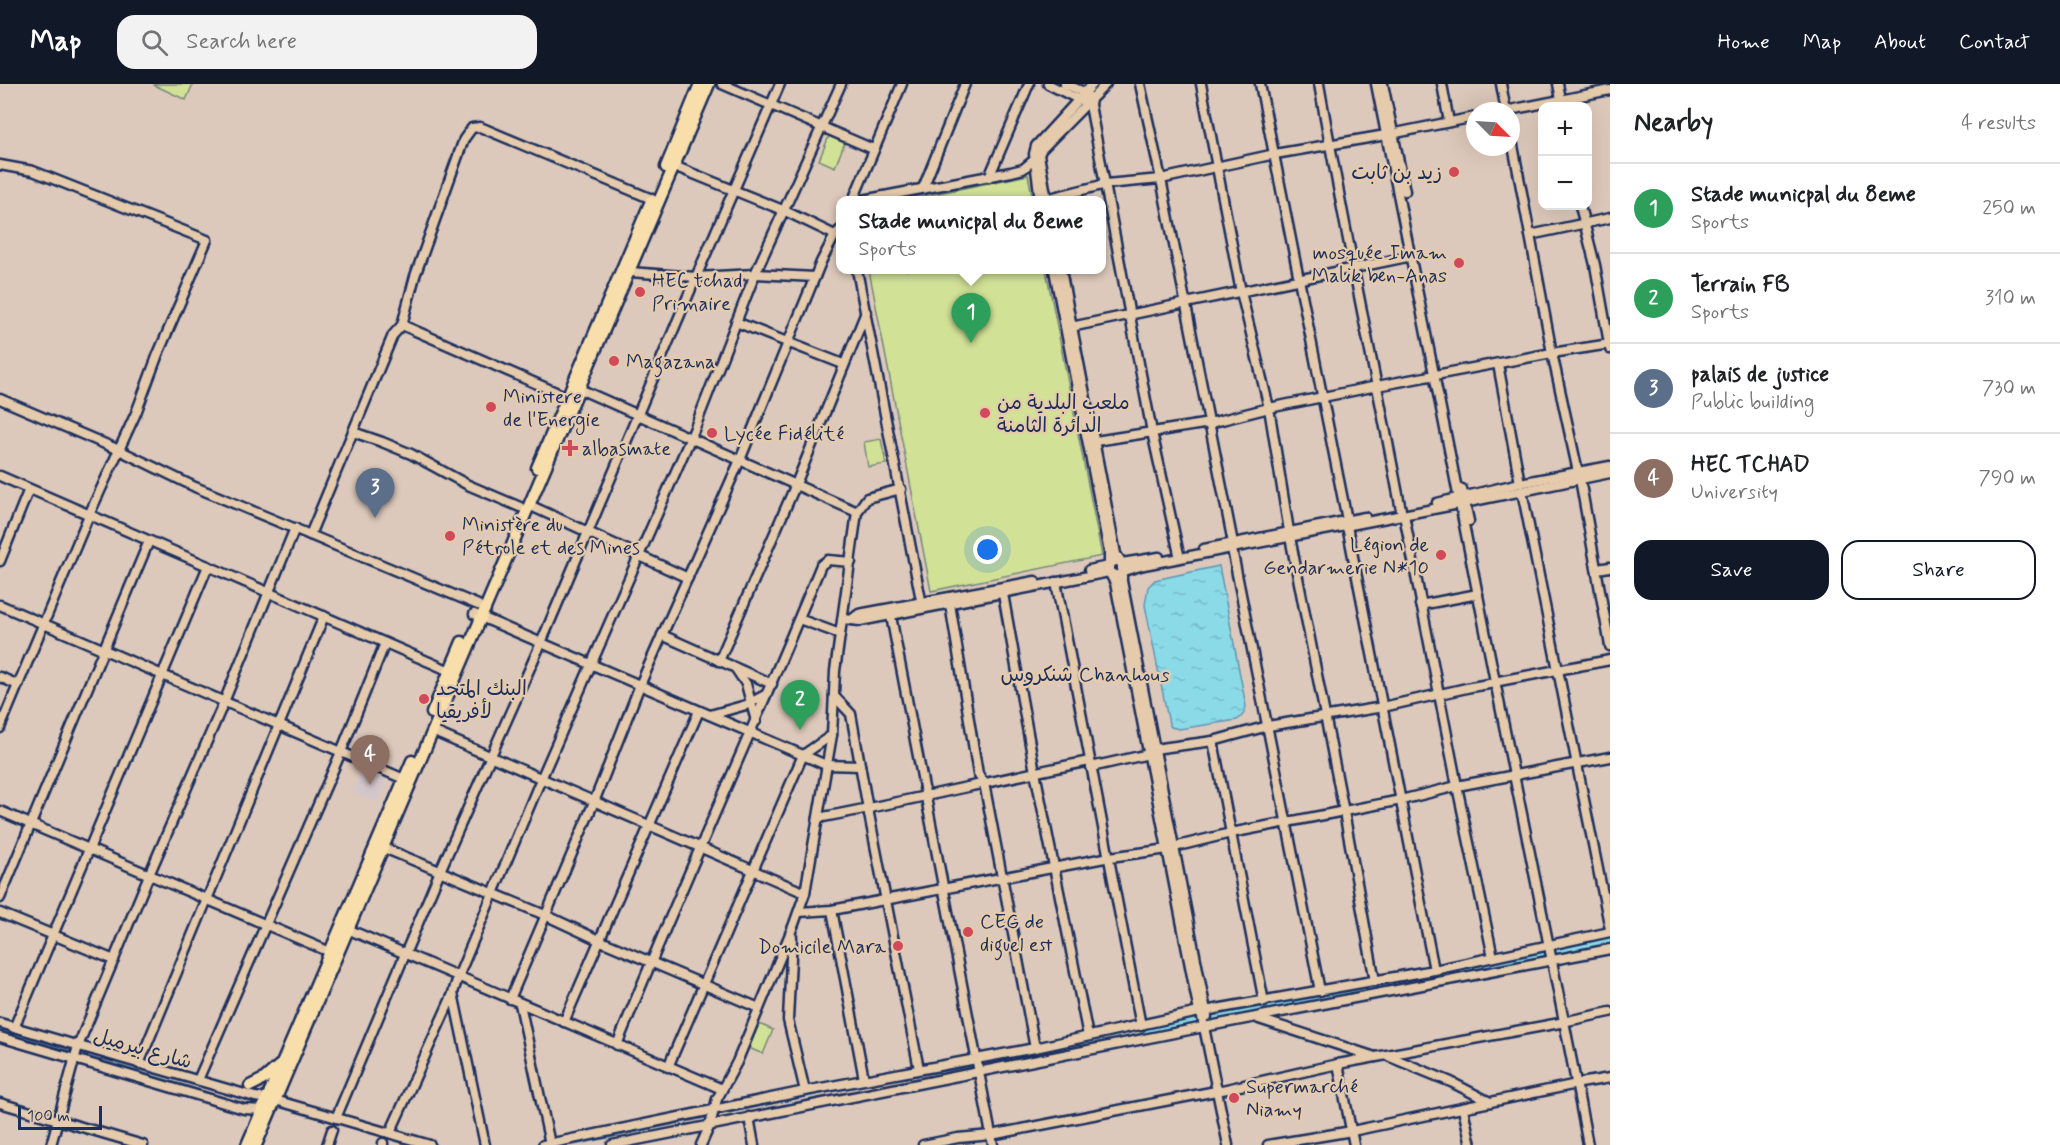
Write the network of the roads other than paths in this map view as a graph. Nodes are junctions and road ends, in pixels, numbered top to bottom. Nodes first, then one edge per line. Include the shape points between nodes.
1 (700, 84) edge
2 (709, 84) edge
3 (722, 84) edge
4 (780, 84) edge
5 (841, 84) edge
6 (902, 84) edge
7 (964, 84) edge
8 (1029, 84) edge
9 (1048, 84) edge
10 (1065, 84) edge
11 (1092, 84) edge
12 (1106, 84) edge
13 (1140, 84) edge
14 (1201, 84) edge
15 (1260, 84) edge
16 (1319, 84) edge
17 (1376, 84) edge
18 (1383, 84) edge
19 (1442, 84) edge
20 (1501, 84) edge
21 (1558, 84) edge
22 (1610, 90) edge
23 (1086, 99) junction
24 (1504, 102) edge
25 (1561, 102) edge
26 (1568, 102) edge
27 (771, 104) junction
28 (1538, 107) edge
29 (1520, 109) edge
30 (1466, 119) edge
31 (1449, 122) junction
32 (823, 126) junction
33 (1390, 135) junction
34 (1330, 144) junction
35 (873, 149) junction
36 (1275, 154) junction
37 (1515, 156) edge
38 (1034, 160) junction
39 (0, 165) edge
40 (674, 166) junction
41 (1218, 167) junction
42 (988, 177) junction
43 (1161, 179) junction
44 (1106, 184) junction
45 (923, 188) junction
46 (734, 190) junction
47 (858, 196) edge
48 (879, 196) edge
49 (1043, 196) edge
50 (1044, 196) edge
51 (1060, 196) edge
52 (652, 199) junction
53 (1581, 210) edge
54 (785, 211) junction
55 (1610, 218) edge
56 (1584, 225) junction
57 (836, 232) edge
58 (1530, 235) junction
59 (836, 237) edge
60 (1412, 256) junction
61 (1352, 268) junction
62 (630, 272) junction
63 (755, 274) junction
64 (858, 274) edge
65 (1055, 274) edge
66 (1061, 274) edge
67 (696, 277) junction
68 (815, 277) junction
69 (1300, 279) junction
70 (1241, 292) junction
71 (1186, 304) junction
72 (866, 312) junction
73 (1129, 314) junction
74 (736, 322) junction
75 (402, 325) junction
76 (1068, 327) junction
77 (789, 342) junction
78 (1610, 346) edge
79 (1552, 353) junction
80 (843, 364) junction
81 (1498, 364) junction
82 (1436, 375) junction
83 (1377, 386) junction
84 (576, 388) junction
85 (567, 397) junction
86 (1323, 397) junction
87 (0, 399) edge
88 (1269, 408) junction
89 (638, 415) junction
90 (1210, 423) junction
91 (353, 432) junction
92 (1152, 432) junction
93 (690, 438) junction
94 (1090, 441) junction
95 (119, 450) junction
96 (740, 460) junction
97 (1610, 466) edge
98 (1610, 473) edge
99 (1579, 475) junction
100 (0, 476) edge
101 (796, 484) junction
102 (1521, 487) junction
103 (28, 489) junction
104 (901, 489) junction
105 (1462, 501) junction
106 (525, 506) junction
107 (858, 512) junction
108 (1402, 512) junction
109 (89, 515) junction
110 (1347, 523) junction
111 (295, 528) junction
112 (587, 532) junction
113 (1289, 534) junction
114 (310, 535) junction
115 (149, 541) junction
116 (1233, 546) junction
117 (1179, 554) junction
118 (638, 555) junction
119 (0, 561) edge
120 (851, 562) junction
121 (208, 566) junction
122 (1122, 567) junction
123 (1610, 567) edge
124 (1109, 569) junction
125 (1597, 569) junction
126 (688, 578) junction
127 (1056, 582) junction
128 (268, 592) junction
129 (1003, 594) junction
130 (1478, 594) junction
131 (950, 604) junction
132 (0, 605) edge
133 (922, 605) junction
134 (1420, 605) junction
135 (890, 611) junction
136 (478, 612) junction
137 (324, 616) junction
138 (799, 619) junction
139 (847, 619) junction
140 (45, 624) junction
141 (840, 634) junction
142 (662, 636) junction
143 (385, 642) junction
144 (542, 643) junction
145 (1610, 646) edge
146 (104, 651) junction
147 (719, 660) junction
148 (1610, 660) edge
149 (591, 664) junction
150 (732, 666) junction
151 (1557, 669) junction
152 (450, 671) junction
153 (163, 675) junction
154 (0, 677) edge
155 (1497, 682) junction
156 (772, 684) junction
157 (18, 685) junction
158 (640, 685) junction
159 (768, 694) junction
160 (1439, 694) junction
161 (834, 696) junction
162 (224, 702) junction
163 (752, 702) junction
164 (1383, 707) junction
165 (699, 711) junction
166 (710, 715) junction
167 (1325, 716) junction
168 (756, 721) junction
169 (280, 726) junction
170 (1268, 726) junction
171 (0, 728) edge
172 (432, 731) junction
173 (751, 733) junction
174 (832, 735) junction
175 (1213, 741) junction
176 (1152, 751) junction
177 (341, 752) junction
178 (803, 755) junction
179 (492, 756) junction
180 (1610, 757) edge
181 (1576, 763) junction
182 (1091, 764) junction
183 (826, 765) junction
184 (861, 766) junction
185 (1035, 772) junction
186 (1516, 775) junction
187 (404, 779) junction
188 (541, 779) junction
189 (984, 783) junction
190 (1457, 786) junction
191 (926, 795) junction
192 (1401, 800) junction
193 (594, 802) junction
194 (868, 808) junction
195 (0, 811) edge
196 (1344, 812) junction
197 (818, 818) junction
198 (1286, 822) junction
199 (30, 824) junction
200 (650, 825) junction
201 (1231, 833) junction
202 (701, 847) junction
203 (384, 848) junction
204 (1171, 848) junction
205 (88, 849) junction
206 (1110, 857) junction
207 (1054, 869) junction
208 (753, 870) junction
209 (440, 871) junction
210 (149, 875) junction
211 (1001, 877) junction
212 (944, 890) junction
213 (805, 893) junction
214 (493, 894) junction
215 (0, 898) edge
216 (208, 900) junction
217 (887, 900) junction
218 (832, 910) junction
219 (799, 912) junction
220 (0, 913) edge
221 (545, 915) junction
222 (265, 924) junction
223 (345, 928) junction
224 (792, 930) junction
225 (1610, 930) edge
226 (53, 935) junction
227 (600, 940) junction
228 (1610, 949) edge
229 (330, 952) junction
230 (1552, 952) junction
231 (406, 954) junction
232 (1493, 957) junction
233 (114, 960) junction
234 (651, 961) junction
235 (1434, 970) junction
236 (458, 977) junction
237 (1375, 981) junction
238 (703, 983) junction
239 (1320, 991) junction
240 (453, 993) junction
241 (510, 999) junction
242 (1264, 1002) junction
243 (520, 1004) junction
244 (759, 1008) junction
245 (1610, 1012) edge
246 (1256, 1018) junction
247 (1205, 1019) junction
248 (1566, 1021) junction
249 (564, 1022) junction
250 (0, 1023) edge
251 (1141, 1026) junction
252 (14, 1028) junction
253 (1088, 1036) junction
254 (0, 1037) edge
255 (617, 1045) junction
256 (1035, 1048) junction
257 (76, 1052) junction
258 (1382, 1057) junction
259 (976, 1060) junction
260 (139, 1064) junction
261 (282, 1064) junction
262 (1338, 1064) junction
263 (668, 1067) junction
264 (919, 1069) junction
265 (978, 1072) junction
266 (1610, 1078) edge
267 (864, 1079) junction
268 (198, 1080) junction
269 (1578, 1084) junction
270 (722, 1089) junction
271 (805, 1090) junction
272 (1219, 1090) junction
273 (252, 1092) junction
274 (270, 1098) junction
275 (1491, 1102) junction
276 (0, 1103) edge
277 (1463, 1109) junction
278 (258, 1110) junction
279 (712, 1117) junction
280 (749, 1117) junction
281 (336, 1118) junction
282 (57, 1120) junction
283 (332, 1130) dead end
284 (1352, 1131) junction
285 (390, 1132) junction
286 (991, 1135) junction
287 (125, 1143) edge
288 (546, 1144) edge
289 (51, 1145) edge
290 (143, 1145) edge
291 (247, 1145) edge
292 (256, 1145) edge
293 (327, 1145) edge
294 (430, 1145) edge
295 (485, 1145) edge
296 (616, 1145) edge
297 (700, 1145) edge
298 (754, 1145) edge
299 (923, 1145) edge
300 (993, 1145) edge
301 (1230, 1145) edge
302 (1268, 1145) edge
303 (1354, 1145) edge
304 (1471, 1145) edge
305 (1590, 1145) edge

1 - 52 main road
2 - 40 main road
3 - 27 street
4 - 27 street
5 - 32 street
6 - 35 street
7 - 45 street
8 - 42 street
9 - 23 street
10 - 23 street
11 - 23 street
12 - 23 street
13 - 43 street
14 - 41 street
15 - 36 street
16 - 34 street
17 - 33 street
18 - 33 street
19 - 31 street
20 - 24 street
21 - 25 street
22 - 26 street
23 - 38 street via 1036,146
23 - 44 street
23 - 50 street via 1039,155
27 - 32 street
27 - 46 street
28 - 29 street
30 - 31 street
31 - 33 street
32 - 35 street
32 - 54 street
33 - 34 street
33 - 60 street
33 - 82 street
34 - 36 street
34 - 61 street
35 - 47 street
36 - 41 street
36 - 69 street
37 - 58 street
38 - 42 street via 1023,169
38 - 49 street
39 - 95 street via 33,171 207,240
40 - 46 street
40 - 62 main road
41 - 43 street
41 - 70 street
42 - 45 street
43 - 44 street
43 - 71 street
44 - 51 street
44 - 73 street
45 - 48 street
46 - 54 street
46 - 67 street
52 - 75 street via 480,127 472,128 464,139 423,252
52 - 84 main road
53 - 56 street
54 - 57 street
54 - 63 street
55 - 56 street
56 - 58 street
56 - 78 street
58 - 79 street
59 - 68 street
60 - 61 street
60 - 82 street
61 - 69 street
61 - 83 street
62 - 67 street
62 - 84 main road
63 - 67 street
63 - 68 street
63 - 74 street
64 - 72 street
65 - 76 street
66 - 76 street
67 - 89 street
68 - 77 street
69 - 70 street
69 - 86 street
70 - 71 street
70 - 88 street
71 - 73 street
71 - 90 street
72 - 80 street
72 - 104 street
73 - 76 street
73 - 92 street
74 - 77 street
74 - 93 street
75 - 85 street
75 - 91 street via 393,334
76 - 94 street
77 - 80 street
77 - 96 street
78 - 79 street
79 - 81 street
79 - 99 street
80 - 101 street
81 - 82 street
81 - 102 street
82 - 83 street
82 - 105 street
83 - 86 street
83 - 108 street
84 - 85 main road
84 - 89 street
84 - 106 main road
85 - 106 main road
86 - 88 street
86 - 110 street
87 - 95 street
88 - 90 street
88 - 113 street
89 - 93 street
89 - 112 street
90 - 92 street
90 - 116 street
91 - 106 street via 402,450 468,485
91 - 114 street
92 - 94 street
92 - 117 street
93 - 96 street
93 - 118 street
94 - 122 street
94 - 124 street
95 - 109 street
95 - 111 street via 195,487
96 - 101 street
96 - 126 street
97 - 99 street
98 - 99 street
99 - 102 street
99 - 125 street
100 - 103 street
101 - 107 street
101 - 147 street
102 - 105 street
102 - 151 street
103 - 109 street
103 - 119 street
104 - 107 street via 867,498
104 - 133 street
105 - 108 street
105 - 130 street
105 - 155 street
106 - 112 street
106 - 136 main road
107 - 120 street
108 - 110 street
108 - 134 street
109 - 115 street
109 - 140 street
110 - 113 street
110 - 164 street
111 - 114 street
111 - 128 street
112 - 118 street
112 - 144 street
113 - 116 street
113 - 167 street
114 - 136 street
115 - 121 street
115 - 146 street
116 - 117 street
116 - 122 street
116 - 170 street
117 - 122 street
118 - 126 street
118 - 149 street
120 - 138 street via 822,563
120 - 139 street
121 - 128 street
121 - 153 street
122 - 124 street via 1115,560
122 - 124 street via 1117,576
122 - 176 street
123 - 125 street
124 - 127 street
124 - 133 street
124 - 176 street
125 - 145 street
126 - 142 street
127 - 129 street
127 - 182 street
128 - 137 street
128 - 162 street
129 - 131 street
129 - 185 street
130 - 134 street
130 - 155 street
131 - 133 street
131 - 189 street via 978,774
132 - 140 street
133 - 135 street
134 - 160 street
135 - 139 street via 860,621
135 - 191 street
136 - 144 street
136 - 152 main road
136 - 172 main road
137 - 143 street
137 - 169 street
138 - 141 street
138 - 156 street
139 - 141 street
140 - 146 street
140 - 157 street
141 - 161 street
142 - 147 street
142 - 158 street
143 - 152 street
143 - 177 street
144 - 149 street
144 - 179 street
146 - 153 street
146 - 199 street
147 - 150 street
148 - 151 street
149 - 158 street
149 - 188 street
150 - 156 street
150 - 163 street via 746,684
151 - 155 street
151 - 181 street
152 - 187 main road
153 - 162 street
153 - 205 street
154 - 157 street
155 - 160 street
155 - 186 street
156 - 159 street
157 - 171 street
158 - 165 street
158 - 193 street
159 - 163 street
159 - 168 street
160 - 164 street
160 - 190 street
161 - 174 street
161 - 184 street via 851,714
162 - 169 street
162 - 210 street
163 - 166 street
163 - 168 street
164 - 167 street
164 - 192 street
165 - 166 street
165 - 200 street
166 - 173 street
167 - 170 street
167 - 196 street
168 - 173 street
169 - 177 street
169 - 216 street
170 - 175 street
170 - 198 street
172 - 179 street
172 - 203 main road
173 - 178 street
173 - 202 street
174 - 178 street
174 - 183 street
175 - 176 street
175 - 201 street
176 - 182 street
176 - 204 street
177 - 187 street
177 - 222 street
178 - 183 street
178 - 208 street
179 - 188 street
179 - 209 street
180 - 181 street
181 - 186 street
181 - 225 street
182 - 185 street
182 - 206 street
183 - 184 street
183 - 197 street
184 - 194 street
185 - 189 street
185 - 207 street
186 - 190 street
186 - 230 street
187 - 223 main road
188 - 193 street
188 - 214 street
189 - 191 street
189 - 211 street
190 - 192 street
190 - 232 street
191 - 194 street
191 - 212 street
192 - 196 street
192 - 235 street
193 - 200 street
193 - 221 street
194 - 197 street
194 - 217 street
195 - 199 street
196 - 198 street
196 - 237 street
197 - 213 street
198 - 201 street
198 - 239 street
199 - 205 street
199 - 215 street
200 - 202 street
200 - 227 street
201 - 204 street
201 - 242 street
202 - 208 street
202 - 234 street
203 - 209 street
203 - 223 main road
204 - 206 street
204 - 247 street
205 - 210 street
205 - 226 street
206 - 207 street
206 - 251 street
207 - 211 street
207 - 253 street
208 - 213 street
208 - 238 street
209 - 214 street
209 - 231 street
210 - 216 street
210 - 233 street
211 - 212 street
211 - 256 street
212 - 217 street
212 - 259 street
213 - 219 street
214 - 221 street
214 - 236 street
216 - 222 street
216 - 260 street
217 - 218 street
217 - 264 street
218 - 219 street
218 - 267 street
219 - 224 street
220 - 226 street
221 - 227 street
221 - 241 street
222 - 229 street
222 - 268 street
223 - 229 main road
223 - 231 street
223 - 274 main road
224 - 244 street
224 - 271 street via 788,1020
225 - 230 street
226 - 233 street
226 - 252 street
227 - 234 street
227 - 249 street
228 - 230 street
229 - 261 main road
230 - 232 street
230 - 246 street
230 - 248 street
231 - 236 street
231 - 281 street
232 - 235 street
233 - 257 street
234 - 238 street
234 - 255 street
235 - 237 street
236 - 240 street
236 - 241 street
237 - 239 street
238 - 244 street
238 - 263 street
239 - 242 street
240 - 285 street
240 - 295 street
241 - 243 street
242 - 247 street
243 - 249 street
243 - 288 street
244 - 270 street
245 - 248 street
246 - 247 street
246 - 258 street
247 - 251 street
247 - 265 street
247 - 272 street
248 - 258 street
248 - 269 street
249 - 255 street
250 - 252 street, شارع بيرميل
251 - 253 street
252 - 257 street, شارع بيرميل
253 - 256 street
254 - 257 street, شارع بيرميل
255 - 263 street
256 - 259 street
257 - 260 street, شارع بيرميل
257 - 278 street, شارع بيرميل
257 - 282 street
258 - 262 street
258 - 275 street via 1451,1082
259 - 264 street
259 - 265 street
260 - 268 street, شارع بيرميل
261 - 273 main road
261 - 274 main road
262 - 272 street
262 - 284 street
263 - 270 street
264 - 267 street
265 - 280 street
265 - 286 street
266 - 269 street
267 - 271 street
268 - 273 street, شارع بيرميل
269 - 275 street
269 - 305 street
270 - 279 street
271 - 279 street
272 - 286 street
272 - 301 street
273 - 274 street
273 - 278 street
274 - 278 main road
274 - 281 street
274 - 292 main road
275 - 277 street
276 - 282 street
277 - 284 street
277 - 304 street
278 - 291 main road
279 - 280 street
279 - 288 street
279 - 296 street
279 - 297 street
280 - 298 street
281 - 285 street
282 - 287 street
282 - 289 street
283 - 293 street
284 - 302 street
284 - 303 street
285 - 294 street
286 - 299 street
286 - 300 street
287 - 290 street

